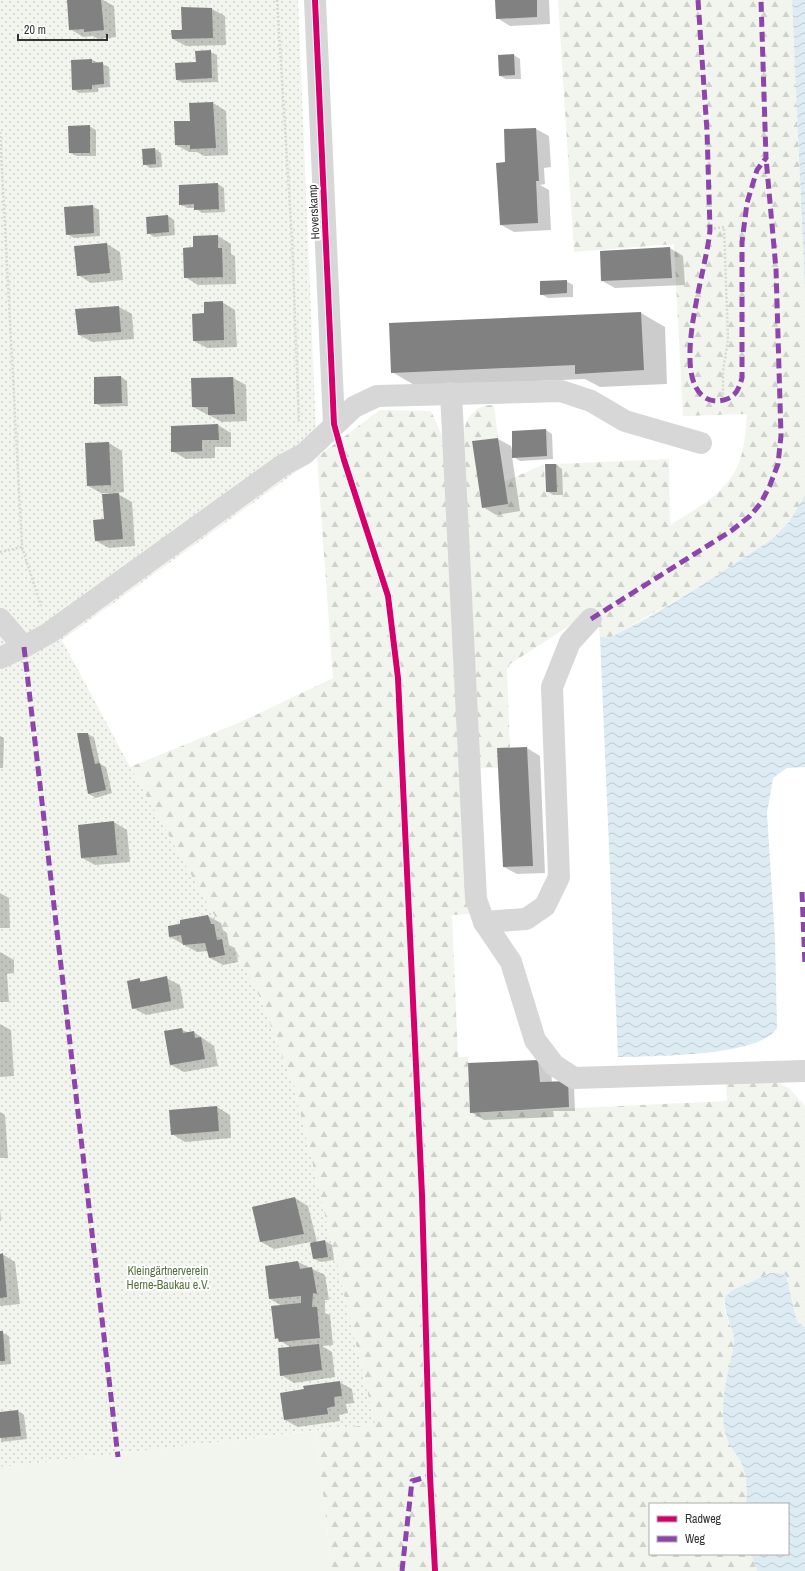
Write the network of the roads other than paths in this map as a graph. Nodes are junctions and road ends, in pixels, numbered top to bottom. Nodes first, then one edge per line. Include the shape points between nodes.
1 (315, 0) edge
2 (451, 393) junction
3 (334, 424) junction
4 (701, 443) dead end
5 (0, 619) edge
6 (591, 619) dead end
7 (24, 647) junction
8 (0, 658) edge
9 (484, 922) junction
10 (805, 1071) edge

1 - 3 street, Hoverskamp
2 - 3 street via 377,396 354,406
2 - 4 street via 562,391 591,401 625,421
2 - 9 street via 476,899
3 - 7 street via 304,454 283,465 50,633
5 - 7 street
6 - 9 street via 570,642 552,687 559,877 545,906 526,919
7 - 8 street
9 - 10 street via 511,962 535,1040 554,1065 574,1078

